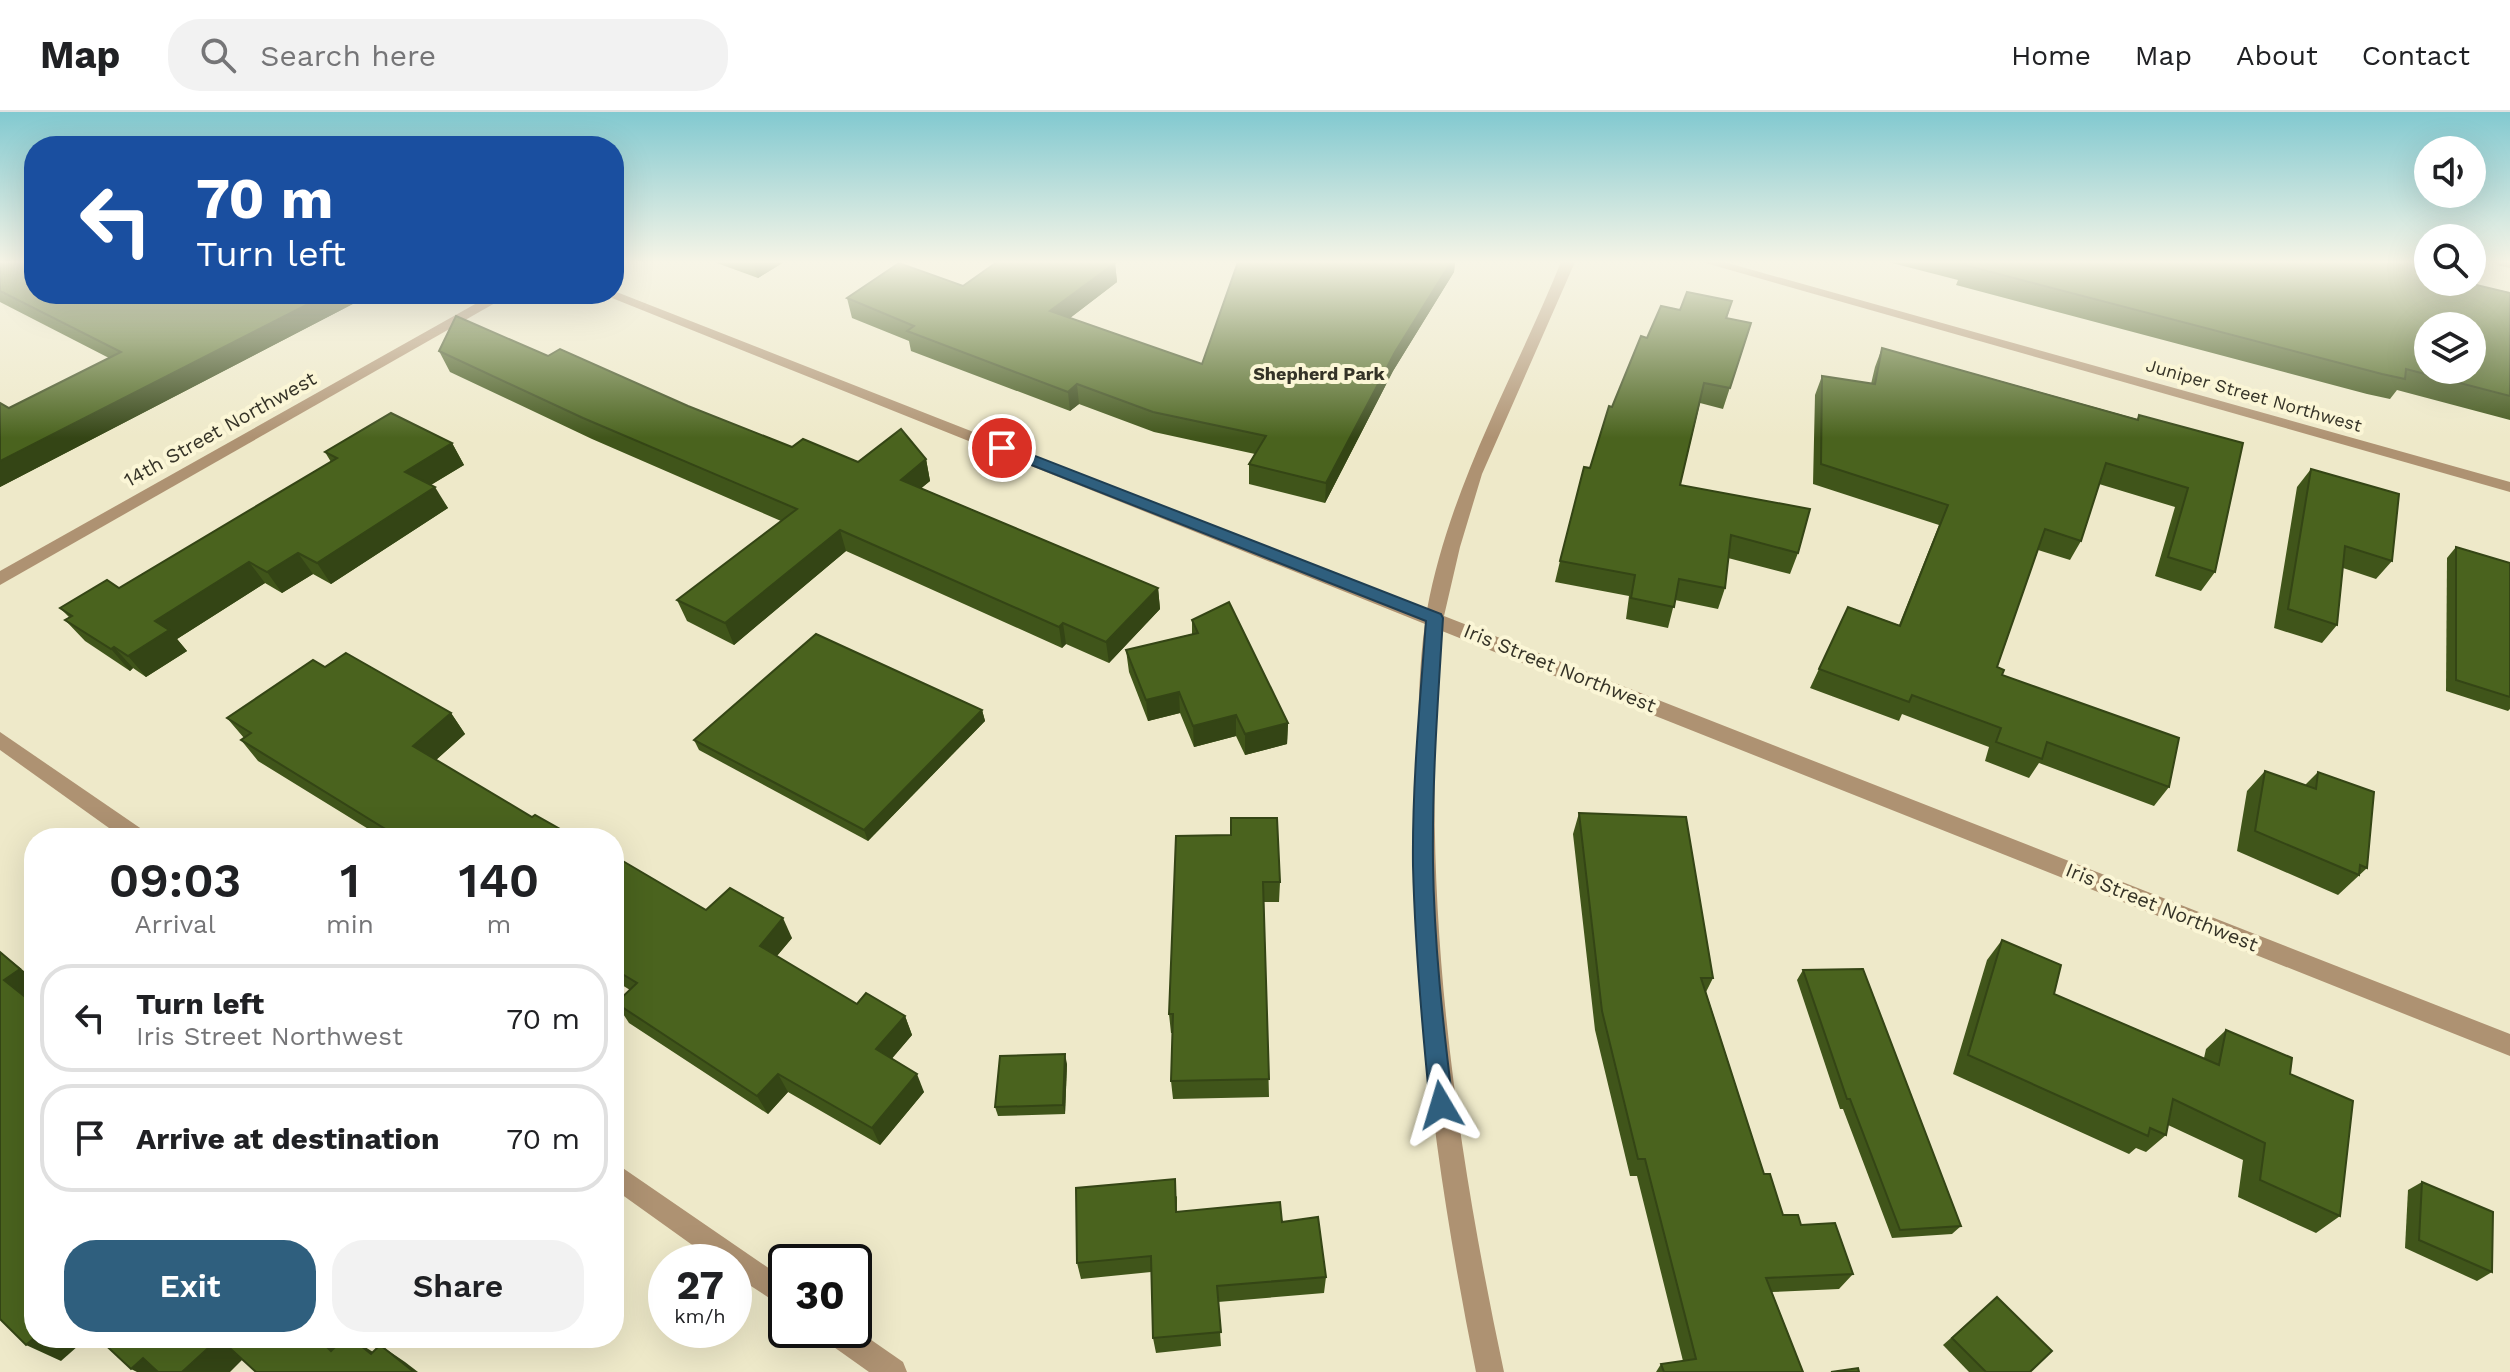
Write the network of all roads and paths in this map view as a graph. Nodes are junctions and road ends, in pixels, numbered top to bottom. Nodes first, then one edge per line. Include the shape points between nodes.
1 (457, 321) edge
2 (677, 321) edge
3 (1545, 321) edge
4 (1918, 321) edge
5 (2510, 487) edge
6 (0, 579) edge
7 (1435, 618) junction
8 (0, 740) edge
9 (125, 828) edge
10 (2510, 1045) edge
11 (624, 1181) edge
12 (768, 1283) edge
13 (859, 1348) edge
14 (893, 1372) edge
15 (1490, 1372) edge

1 - 6 street, 14th Street Northwest
2 - 7 street, Iris Street Northwest
3 - 7 street via 1478,462
4 - 5 street, Juniper Street Northwest
7 - 10 street, Iris Street Northwest
7 - 15 street via 1423,865 1432,1024 1450,1163
8 - 9 street
11 - 12 street
13 - 14 street

